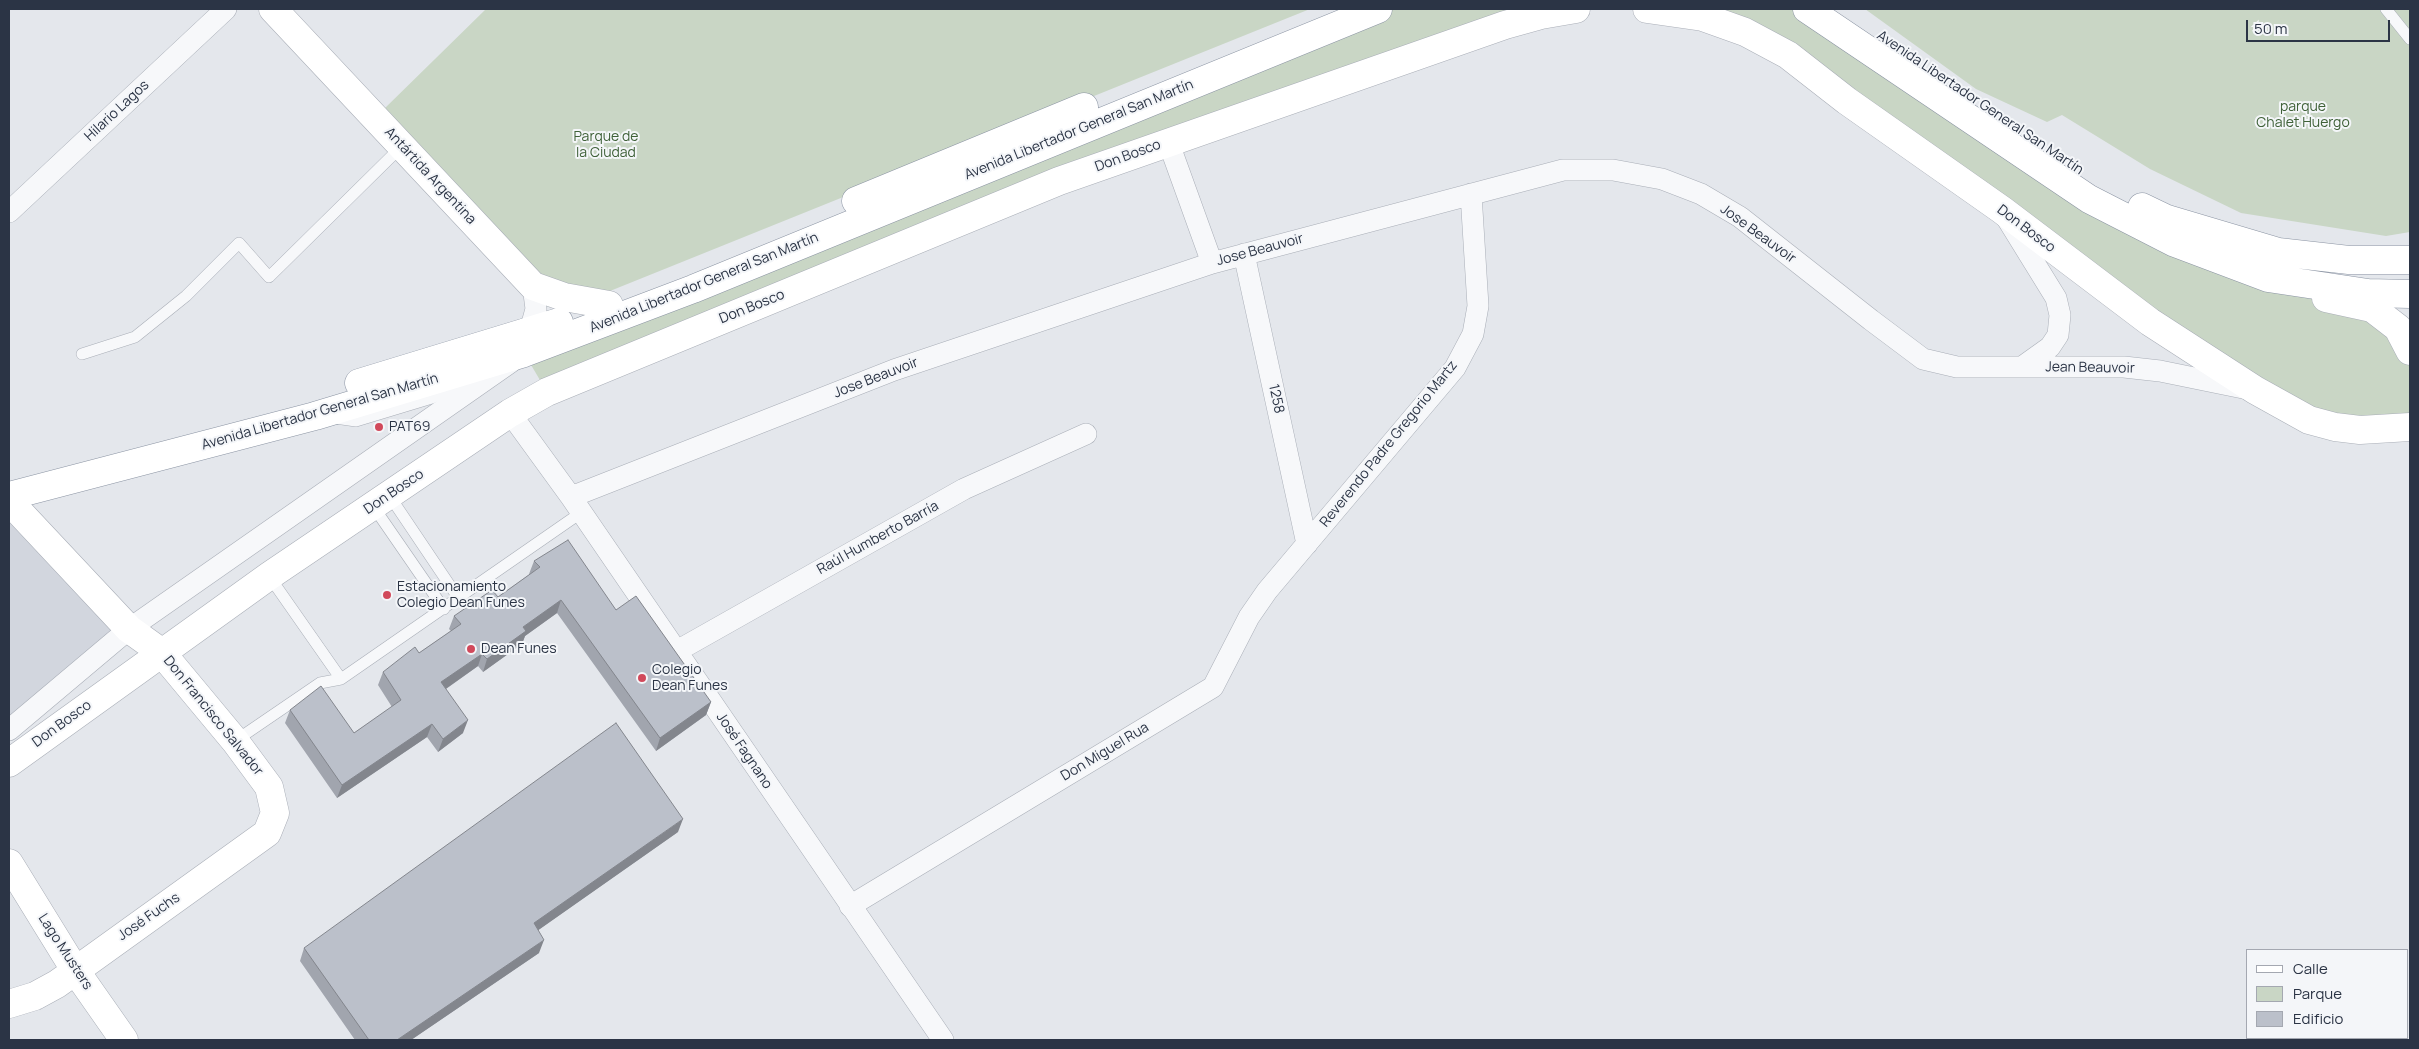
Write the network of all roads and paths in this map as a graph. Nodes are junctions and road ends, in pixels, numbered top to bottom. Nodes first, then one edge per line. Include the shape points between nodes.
1 (226, 9) edge
2 (272, 9) edge
3 (1334, 9) edge
4 (1378, 9) edge
5 (1576, 9) edge
6 (1647, 9) edge
7 (1806, 9) edge
8 (1840, 9) edge
9 (2386, 9) edge
10 (2410, 39) edge
11 (1168, 141) junction
12 (402, 146) junction
13 (1471, 194) junction
14 (2002, 210) junction
15 (9, 212) edge
16 (1244, 254) junction
17 (2410, 260) edge
18 (1212, 263) junction
19 (2268, 278) junction
20 (533, 286) junction
21 (2410, 294) edge
22 (609, 305) junction
23 (527, 342) junction
24 (2410, 350) edge
25 (82, 354) dead end
26 (1923, 358) joint
27 (2022, 367) junction
28 (2255, 390) junction
29 (510, 413) junction
30 (2410, 427) edge
31 (1086, 434) dead end
32 (9, 478) edge
33 (9, 496) edge
34 (381, 500) junction
35 (9, 501) edge
36 (576, 504) junction
37 (1307, 544) junction
38 (269, 576) junction
39 (459, 600) junction
40 (444, 609) junction
41 (128, 629) junction
42 (676, 651) junction
43 (161, 652) junction
44 (341, 679) junction
45 (9, 730) edge
46 (235, 741) junction
47 (9, 763) edge
48 (275, 813) joint
49 (9, 863) edge
50 (850, 906) junction
51 (75, 970) junction
52 (9, 1004) edge
53 (124, 1040) edge
54 (943, 1040) edge

1 - 15 street, Hilario Lagos
2 - 12 main road, Antártida Argentina
3 - 22 main road, Avenida Libertador General San Martín via 972,151
4 - 23 main road, Avenida Libertador General San Martín via 693,289
5 - 11 main road, Don Bosco via 1505,25
6 - 14 main road, Don Bosco via 1703,17 1745,32 1788,55 1847,101
7 - 19 main road, Avenida Libertador General San Martín via 2102,207 2174,242
8 - 17 main road, Avenida Libertador General San Martín via 2011,128 2119,195 2167,219 2278,252 2349,260
9 - 10 lane
11 - 18 street
11 - 29 main road, Don Bosco via 1059,181 547,392
12 - 20 main road, Antártida Argentina
12 - 25 lane via 269,277 239,243 186,296 135,337
13 - 16 street, Jose Beauvoir
13 - 26 street, Jose Beauvoir via 1563,170 1614,170 1662,179 1701,194 1740,217
13 - 37 street, Reverendo Padre Gregorio Martz via 1478,306 1473,334 1455,368
14 - 27 street via 2056,298 2060,315 2058,335 2050,347
14 - 28 main road, Don Bosco via 2150,322
16 - 18 street, Jose Beauvoir
16 - 37 street, 1258
18 - 36 street, Jose Beauvoir via 894,370
19 - 21 main road via 2368,293
19 - 24 main road via 2304,294 2372,308 2398,328
20 - 22 main road, Antártida Argentina
20 - 23 street via 536,309
22 - 23 main road, Avenida Libertador General San Martín
23 - 32 main road, Avenida Libertador General San Martín via 442,356 287,406
23 - 33 main road, Avenida Libertador General San Martín via 315,416
23 - 41 street, Don Bosco
26 - 27 street, Jean Beauvoir via 1957,366
27 - 28 street, Jean Beauvoir via 2124,367
28 - 30 main road, Don Bosco via 2309,420 2335,427 2360,430
29 - 34 main road, Don Bosco
29 - 36 street, José Fagnano
31 - 42 street, Raúl Humberto Barría via 964,489
34 - 38 main road, Don Bosco
34 - 39 lane
34 - 40 lane
35 - 41 main road, Don Francisco Salvador
36 - 39 lane
36 - 42 street, José Fagnano
37 - 50 street, Don Miguel Rua via 1266,591 1213,686
38 - 43 main road, Don Bosco
38 - 44 lane
39 - 40 lane
40 - 44 lane
41 - 43 main road, Don Francisco Salvador
41 - 45 street, Don Bosco
42 - 50 street, José Fagnano
43 - 46 main road, Don Francisco Salvador
43 - 47 main road, Don Bosco
44 - 46 lane via 320,683
46 - 48 main road, Don Francisco Salvador via 269,787
48 - 51 main road, José Fuchs via 267,833
49 - 51 main road, Lago Musters
50 - 54 street, José Fagnano
51 - 52 main road, José Fuchs via 35,996
51 - 53 main road, Lago Musters

